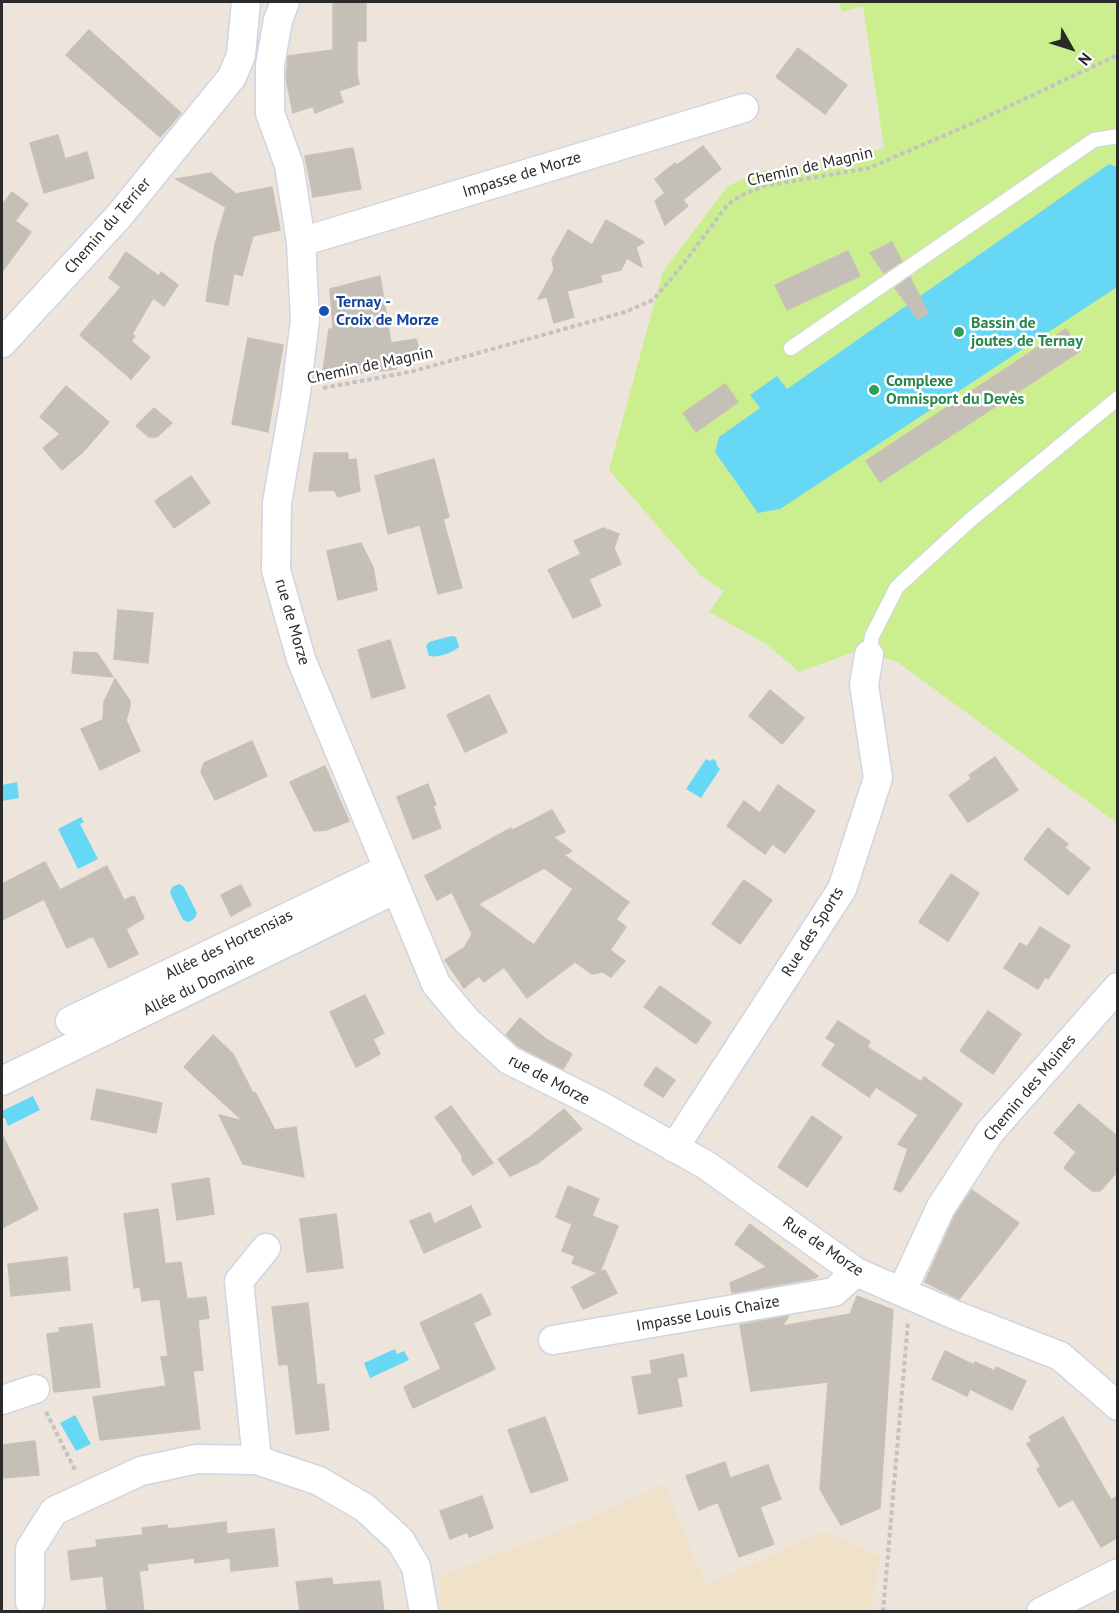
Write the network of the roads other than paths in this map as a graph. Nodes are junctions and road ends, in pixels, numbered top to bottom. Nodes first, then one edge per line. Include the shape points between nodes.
1 (246, 2) edge
2 (251, 2) edge
3 (278, 2) edge
4 (285, 2) edge
5 (244, 34) junction
6 (265, 81) junction
7 (211, 105) junction
8 (744, 108) dead end
9 (1118, 136) edge
10 (301, 242) junction
11 (2, 343) edge
12 (791, 348) dead end
13 (1118, 399) edge
14 (869, 655) joint
15 (392, 879) junction
16 (1118, 987) edge
17 (70, 1020) dead end
18 (2, 1081) edge
19 (599, 1105) joint
20 (674, 1148) junction
21 (266, 1248) dead end
22 (856, 1272) junction
23 (902, 1291) junction
24 (553, 1340) dead end
25 (34, 1389) road end
26 (2, 1400) edge
27 (1118, 1406) edge
28 (257, 1460) junction
29 (1118, 1573) edge
30 (30, 1602) dead end
31 (424, 1611) edge
32 (1041, 1611) edge

1 - 5 street
2 - 3 street
4 - 6 street
5 - 6 street, rue de Morze
5 - 7 street, Chemin du Terrier via 232,77
6 - 7 street via 238,89
6 - 10 street, rue de Morze via 270,113 289,165
7 - 11 street, Chemin du Terrier via 119,216
8 - 10 street, Impasse de Morze
9 - 12 lane via 1094,140
10 - 15 street, rue de Morze via 305,320 277,504 276,570 301,660
13 - 14 lane via 969,521 897,587 872,636
14 - 20 street, Rue des Sports via 864,685 878,778 842,889
15 - 17 street, Allée des Hortensias
15 - 18 street, Allée du Domaine
15 - 19 street, rue de Morze via 436,984 467,1022 509,1060
16 - 23 street, Chemin des Moines via 990,1132 941,1207
19 - 20 street, Rue de Morze
20 - 22 street, Rue de Morze via 711,1169
21 - 28 street via 239,1281
22 - 23 street, Rue de Morze
22 - 24 street, Impasse Louis Chaize via 834,1292
23 - 27 street, Rue de Morze via 1060,1356
25 - 26 street
28 - 30 street via 197,1459 141,1471 54,1511 30,1549
28 - 31 street via 319,1481 365,1508 400,1540 416,1567
29 - 32 street

